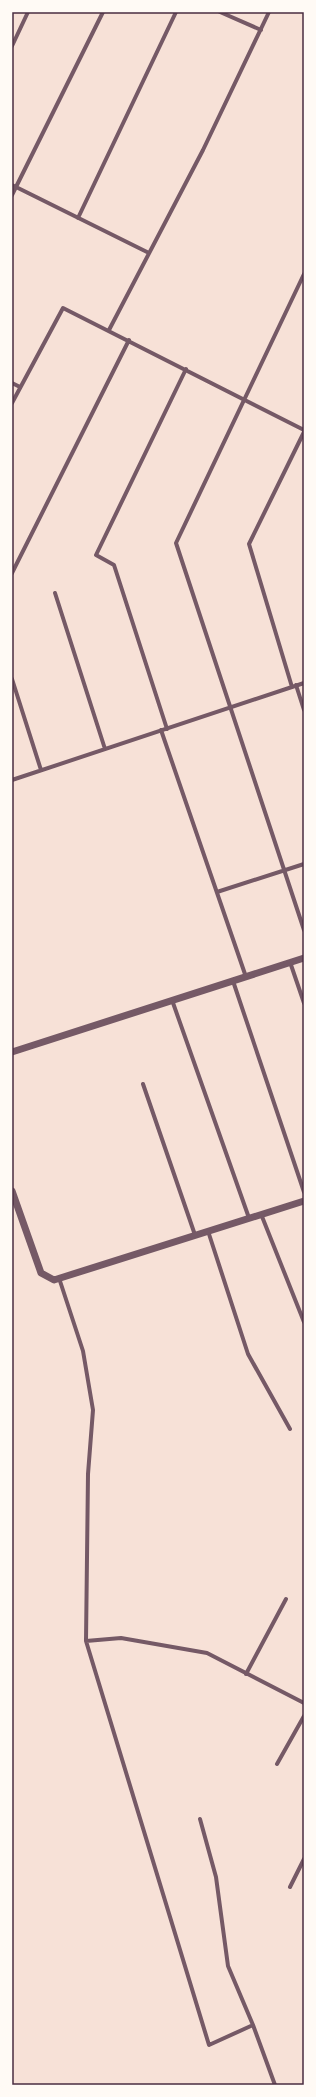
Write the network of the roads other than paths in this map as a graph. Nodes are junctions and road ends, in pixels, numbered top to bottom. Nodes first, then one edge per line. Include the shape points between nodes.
1 (28, 12) edge
2 (103, 12) edge
3 (176, 12) edge
4 (220, 12) edge
5 (269, 12) edge
6 (261, 30) junction
7 (12, 46) edge
8 (14, 186) edge
9 (12, 195) edge
10 (78, 218) junction
11 (149, 253) junction
12 (304, 274) edge
13 (109, 330) junction
14 (129, 340) junction
15 (186, 370) junction
16 (12, 383) edge
17 (20, 388) junction
18 (245, 399) junction
19 (12, 403) edge
20 (304, 431) edge
21 (12, 573) edge
22 (55, 593) dead end
23 (12, 679) edge
24 (304, 683) edge
25 (294, 686) junction
26 (231, 707) junction
27 (304, 710) edge
28 (167, 729) junction
29 (161, 730) junction
30 (105, 749) junction
31 (42, 770) junction
32 (12, 780) edge
33 (304, 864) edge
34 (284, 871) junction
35 (217, 892) junction
36 (304, 930) edge
37 (304, 958) edge
38 (290, 962) junction
39 (246, 977) junction
40 (233, 981) junction
41 (172, 1000) junction
42 (304, 1003) edge
43 (12, 1052) edge
44 (143, 1084) dead end
45 (12, 1191) edge
46 (304, 1192) edge
47 (304, 1201) edge
48 (261, 1214) junction
49 (249, 1218) junction
50 (208, 1231) junction
51 (195, 1235) junction
52 (59, 1278) junction
53 (304, 1322) edge
54 (290, 1429) dead end
55 (286, 1599) dead end
56 (86, 1641) junction
57 (246, 1674) junction
58 (304, 1703) edge
59 (304, 1716) edge
60 (277, 1764) dead end
61 (200, 1819) dead end
62 (304, 1859) edge
63 (290, 1887) dead end
64 (253, 2025) junction
65 (275, 2085) edge

1 - 7 street
2 - 8 street
3 - 10 street
4 - 6 street
5 - 6 street
6 - 11 street
8 - 9 street
8 - 10 street
10 - 11 street
11 - 13 street
12 - 18 street
13 - 14 street
13 - 17 street via 63,308
14 - 15 street
14 - 21 street
15 - 18 street
15 - 28 street via 96,554 114,565
16 - 17 street
17 - 19 street
18 - 20 street
18 - 26 street via 176,543
20 - 25 street via 249,544
22 - 30 street
23 - 31 street
24 - 25 street
25 - 26 street
25 - 27 street
26 - 28 street
26 - 34 street
28 - 29 street
29 - 30 street
29 - 35 street
30 - 31 street
31 - 32 street
33 - 34 street
34 - 35 street
34 - 36 street
35 - 39 street
37 - 38 street
38 - 39 street
38 - 42 street
39 - 40 street
40 - 41 street
40 - 46 street
41 - 43 street
41 - 49 street
44 - 51 street
45 - 52 street via 41,1272 54,1280
47 - 48 street
48 - 49 street
48 - 53 street
49 - 50 street
50 - 51 street
50 - 54 street via 248,1354
51 - 52 street
52 - 56 street via 83,1351 93,1410 88,1474
55 - 57 street
56 - 57 street via 121,1638 207,1653
56 - 64 street via 209,2045
57 - 58 street
59 - 60 street
61 - 64 street via 216,1877 228,1966
62 - 63 street
64 - 65 street

